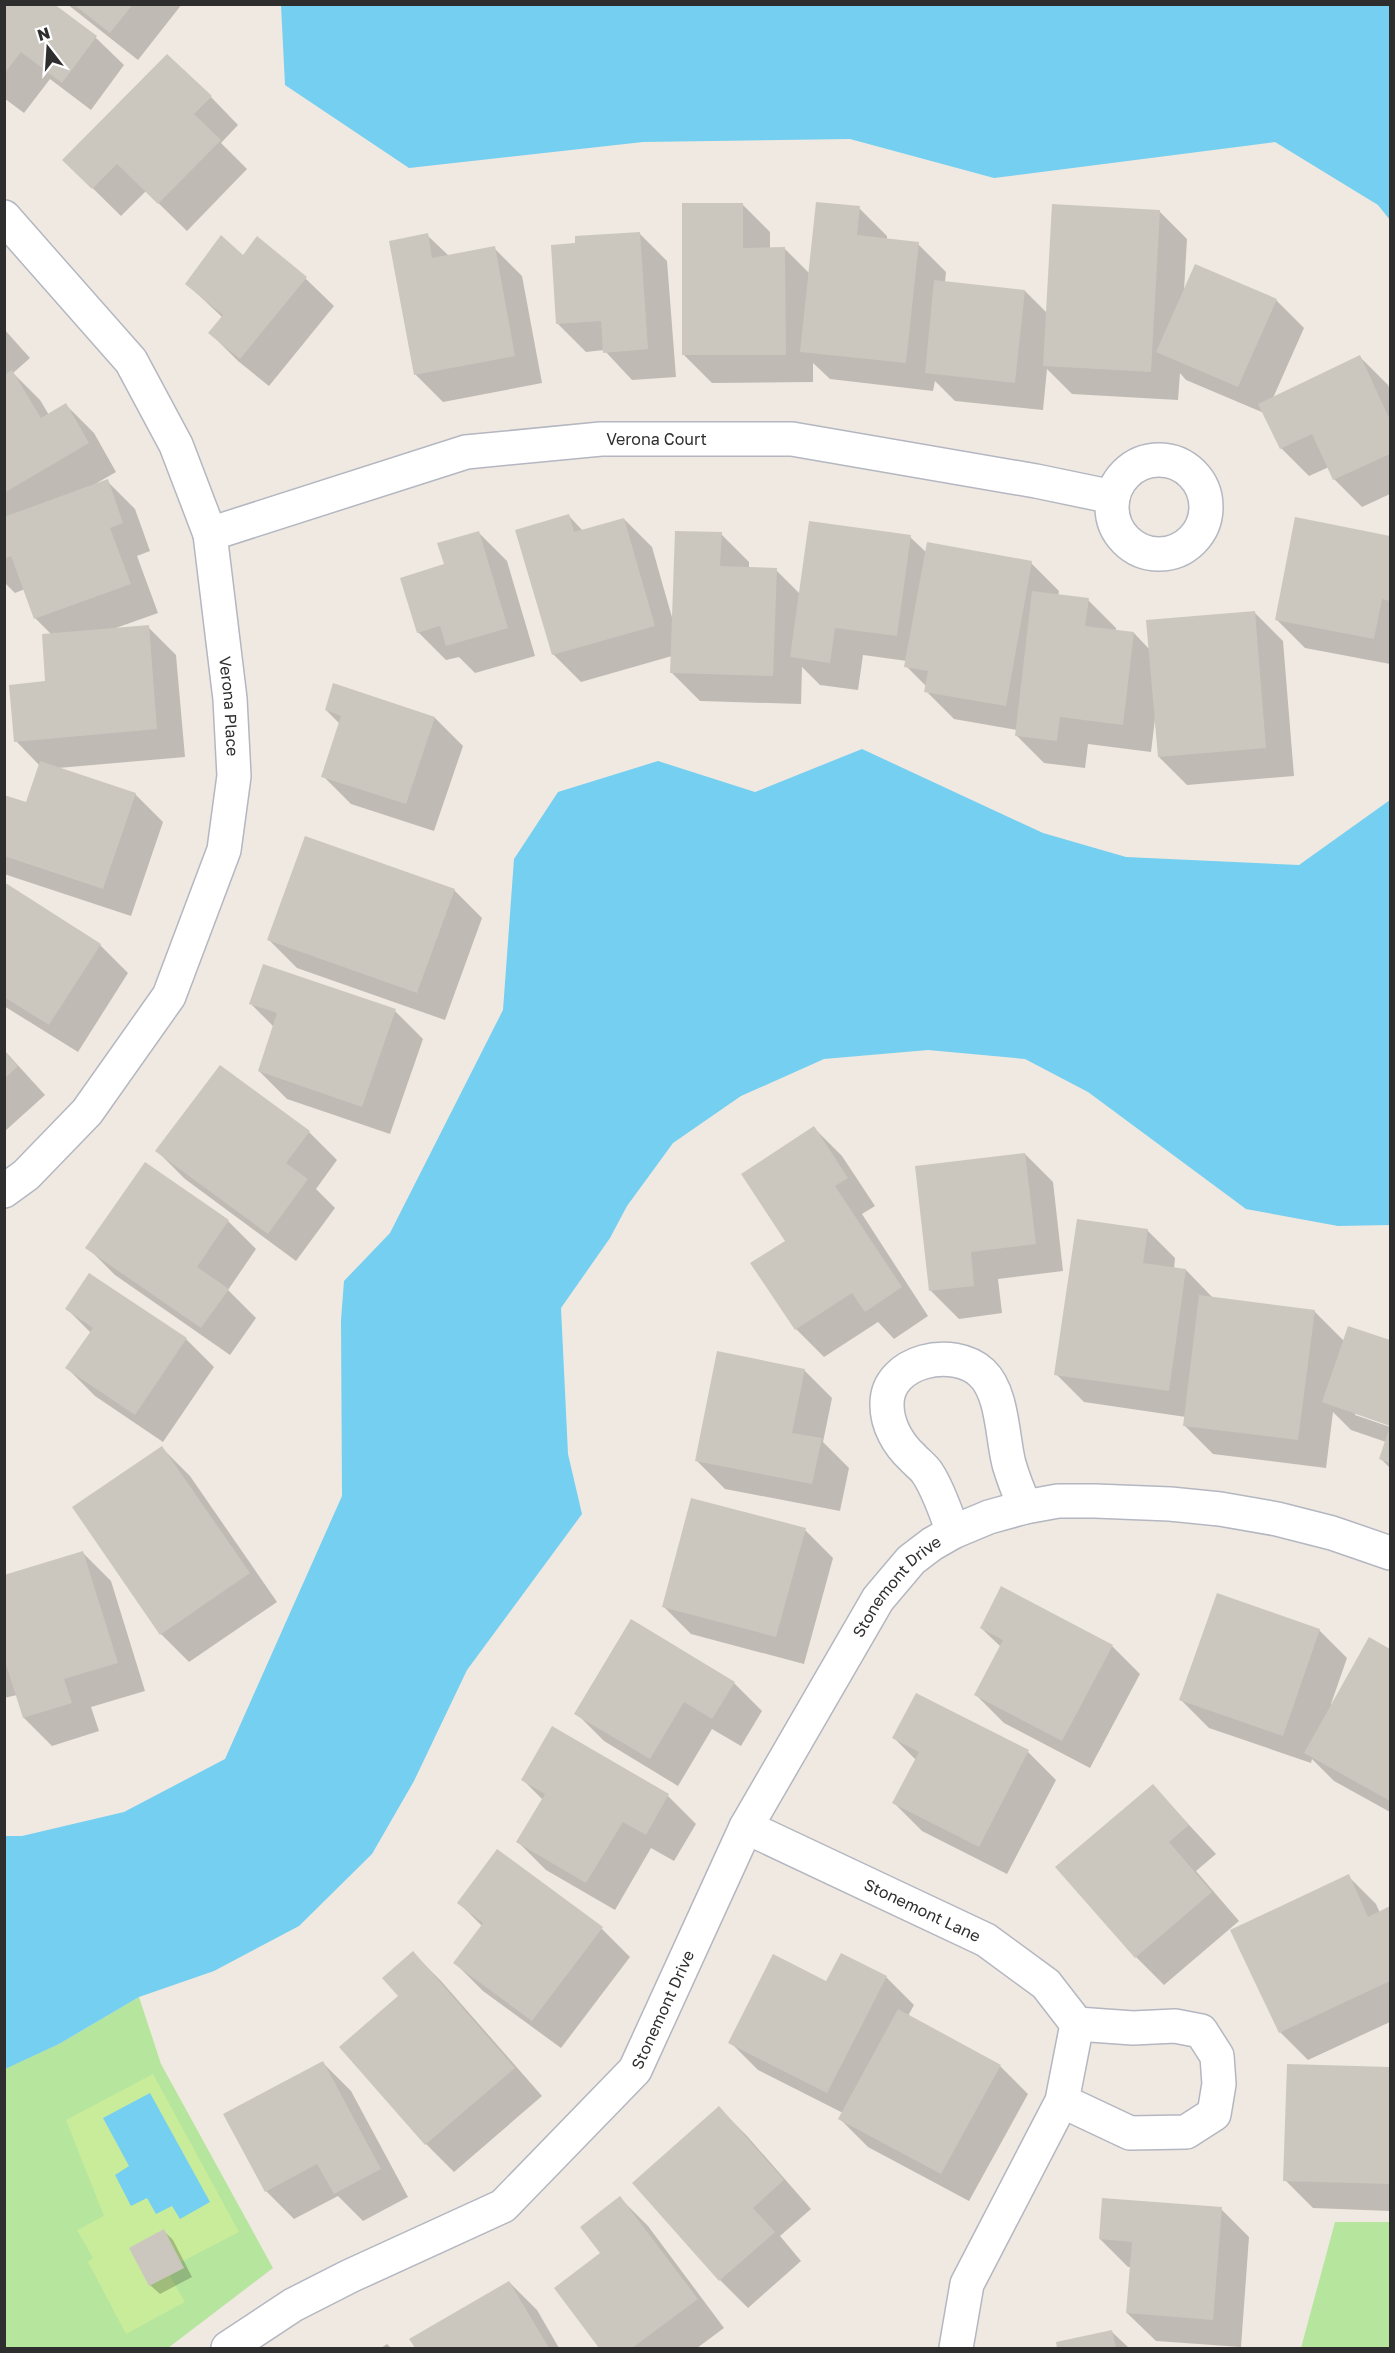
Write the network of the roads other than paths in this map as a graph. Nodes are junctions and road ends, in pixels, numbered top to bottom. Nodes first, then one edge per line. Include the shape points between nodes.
1 (4, 217) edge
2 (1113, 497) dead end
3 (210, 534) junction
4 (4, 1191) edge
5 (1025, 1507) junction
6 (953, 1532) junction
7 (1390, 1553) edge
8 (746, 1827) junction
9 (1077, 2024) junction
10 (1062, 2101) junction
11 (228, 2349) edge
12 (956, 2349) edge

1 - 3 street, Verona Place via 131,362 176,445
2 - 3 street, Verona Court via 792,439 601,439 466,452
3 - 4 street, Verona Place via 230,699 234,776 224,850 169,996 87,1112 26,1175
5 - 6 street, Stonemont Drive
5 - 6 street, Stonemont Drive via 1009,1465 991,1384 981,1372 962,1361 921,1363 903,1371 893,1383 887,1404 898,1442 934,1484
5 - 7 street, Stonemont Drive via 1095,1501 1220,1509 1332,1533
6 - 8 street, Stonemont Drive via 911,1560 878,1599
8 - 9 street, Stonemont Lane via 986,1940 1046,1984
8 - 11 street, Stonemont Drive via 635,2070 503,2206 350,2276 293,2306
9 - 10 street
9 - 10 street via 1175,2026 1201,2031 1217,2056 1214,2114 1186,2132 1130,2133
10 - 12 street via 967,2284

